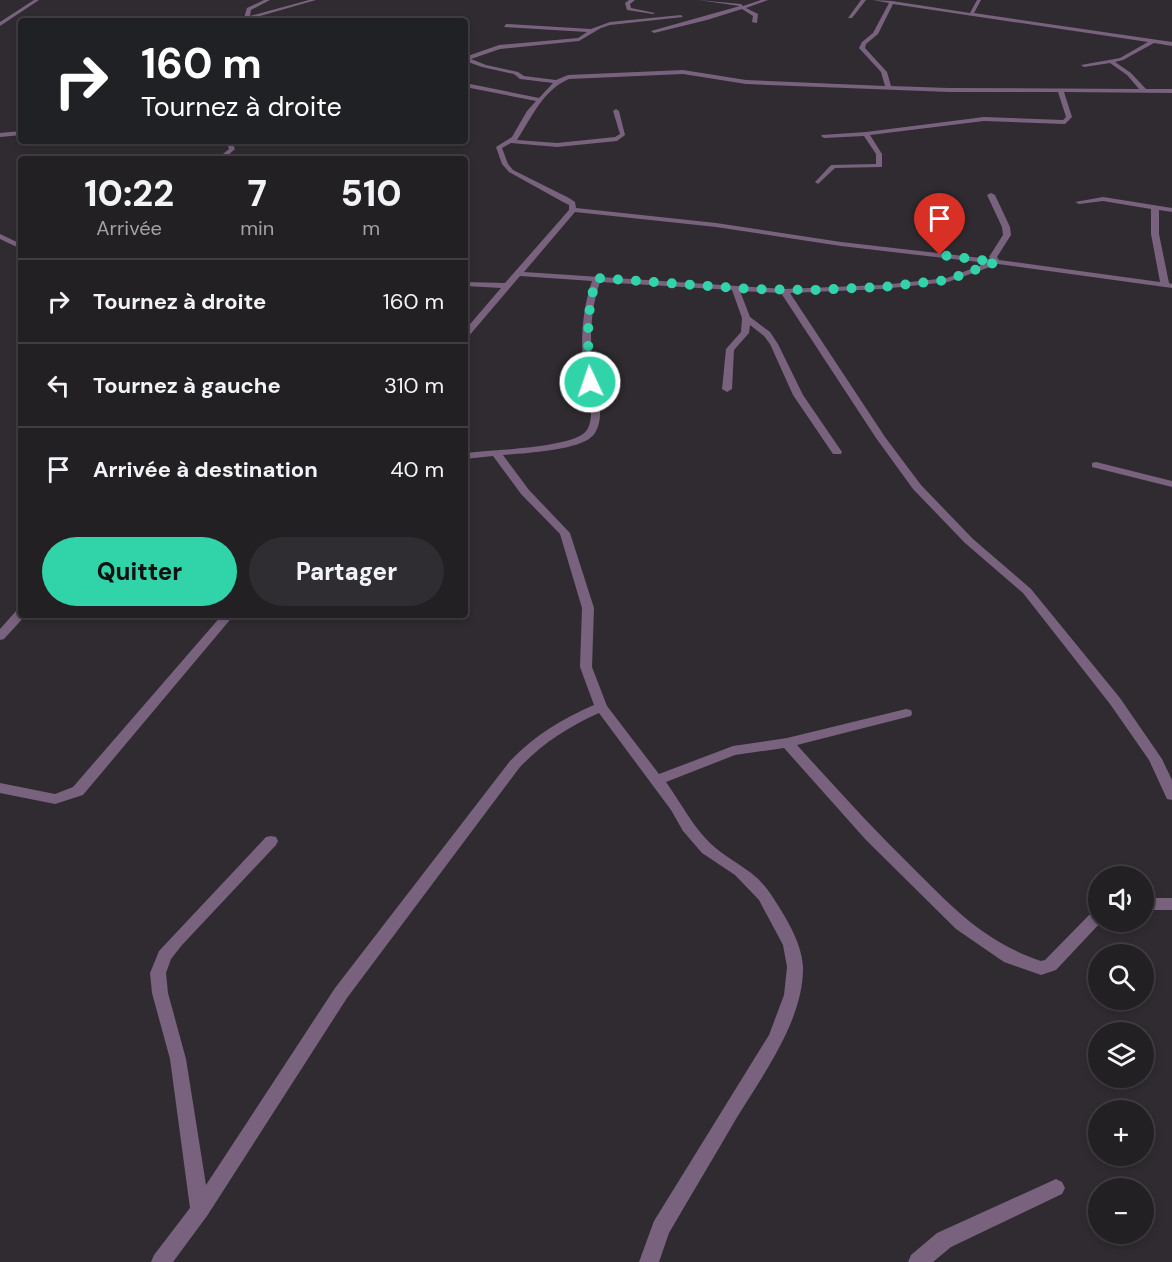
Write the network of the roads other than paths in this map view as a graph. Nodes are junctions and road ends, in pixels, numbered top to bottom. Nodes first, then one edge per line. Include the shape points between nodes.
1 (38, 0) edge
2 (268, 0) edge
3 (314, 0) edge
4 (633, 0) edge
5 (700, 0) edge
6 (766, 0) edge
7 (864, 0) edge
8 (875, 0) edge
9 (979, 0) edge
10 (892, 2) junction
11 (745, 7) junction
12 (972, 13) junction
13 (681, 16) junction
14 (850, 17) dead end
15 (247, 18) edge
16 (253, 18) edge
17 (705, 19) junction
18 (754, 22) dead end
19 (0, 24) edge
20 (506, 26) dead end
21 (591, 31) junction
22 (654, 31) dead end
23 (1154, 41) junction
24 (1172, 44) edge
25 (468, 58) edge
26 (468, 60) edge
27 (1112, 62) junction
28 (1084, 65) dead end
29 (557, 82) junction
30 (468, 86) edge
31 (888, 86) junction
32 (1144, 91) junction
33 (1061, 92) junction
34 (1172, 92) edge
35 (541, 100) junction
36 (616, 111) dead end
37 (18, 133) edge
38 (866, 134) junction
39 (0, 135) edge
40 (824, 136) dead end
41 (511, 141) junction
42 (230, 144) edge
43 (224, 156) edge
44 (818, 182) dead end
45 (991, 195) dead end
46 (1079, 202) dead end
47 (1155, 208) junction
48 (573, 210) junction
49 (1172, 210) edge
50 (0, 236) edge
51 (18, 245) edge
52 (996, 262) junction
53 (518, 274) junction
54 (597, 278) junction
55 (468, 284) edge
56 (1168, 285) edge
57 (507, 286) junction
58 (735, 288) junction
59 (784, 291) junction
60 (746, 318) junction
61 (468, 332) edge
62 (727, 389) dead end
63 (495, 452) junction
64 (837, 452) dead end
65 (468, 456) edge
66 (1096, 465) dead end
67 (1172, 484) edge
68 (18, 616) edge
69 (225, 618) edge
70 (0, 636) edge
71 (602, 707) junction
72 (906, 713) dead end
73 (787, 743) junction
74 (658, 780) junction
75 (0, 788) edge
76 (1172, 795) edge
77 (271, 841) dead end
78 (1154, 904) edge
79 (1172, 904) edge
80 (1088, 927) edge
81 (1056, 1188) dead end
82 (200, 1210) junction
83 (161, 1262) edge
84 (649, 1262) edge
85 (918, 1262) edge

1 - 19 street
2 - 15 street via 249,9
3 - 16 street
4 - 13 street via 627,7 634,11
5 - 11 street
6 - 11 street
7 - 14 street
8 - 10 street
9 - 12 street
10 - 12 street
10 - 31 street via 876,34 862,48 884,72
11 - 17 street
11 - 18 street via 756,15
12 - 23 street
13 - 17 street
13 - 21 street via 627,21
17 - 22 street
20 - 21 street
21 - 25 street via 579,39 499,46
23 - 24 street
23 - 27 street
26 - 29 street via 516,72 522,78
27 - 28 street
27 - 32 street
29 - 31 street via 572,76 683,72 746,82
29 - 35 street
30 - 35 street
31 - 33 street
32 - 33 street
32 - 34 street
33 - 38 street via 1069,117 1065,122 984,119
35 - 41 street
36 - 41 street via 623,134 617,139 558,145
37 - 39 street
38 - 40 street
38 - 44 street via 879,154 880,166 833,166
41 - 48 street via 499,147 504,165 566,200
42 - 43 street via 232,149
45 - 52 street via 1007,235 994,252
46 - 47 street via 1103,199
47 - 49 street
47 - 56 street via 1155,234
48 - 52 street
48 - 53 street
50 - 51 street
52 - 56 street
52 - 59 street via 948,280
53 - 54 street
53 - 57 street
54 - 58 street
54 - 63 street via 587,333 595,419 590,433 568,442
55 - 57 street
57 - 61 street
58 - 59 street
58 - 60 street
59 - 76 street via 917,487 969,541 1027,591 1115,701 1155,759
60 - 62 street via 745,333 730,350
60 - 64 street via 774,344 798,395
63 - 65 street
63 - 71 street via 525,492 565,533 588,608 586,667
66 - 67 street
68 - 70 street
69 - 75 street via 78,791 55,800
71 - 74 street
71 - 82 street via 558,726 514,764 341,993
72 - 73 street
73 - 74 street via 733,751
73 - 80 street via 871,836 961,925 1010,957 1041,968 1050,965
74 - 84 street via 707,849 740,871 764,896 791,944 795,967 792,994 776,1038 661,1228
77 - 82 street via 177,941 158,974 178,1059
78 - 79 street
81 - 85 street via 944,1240
82 - 83 street

